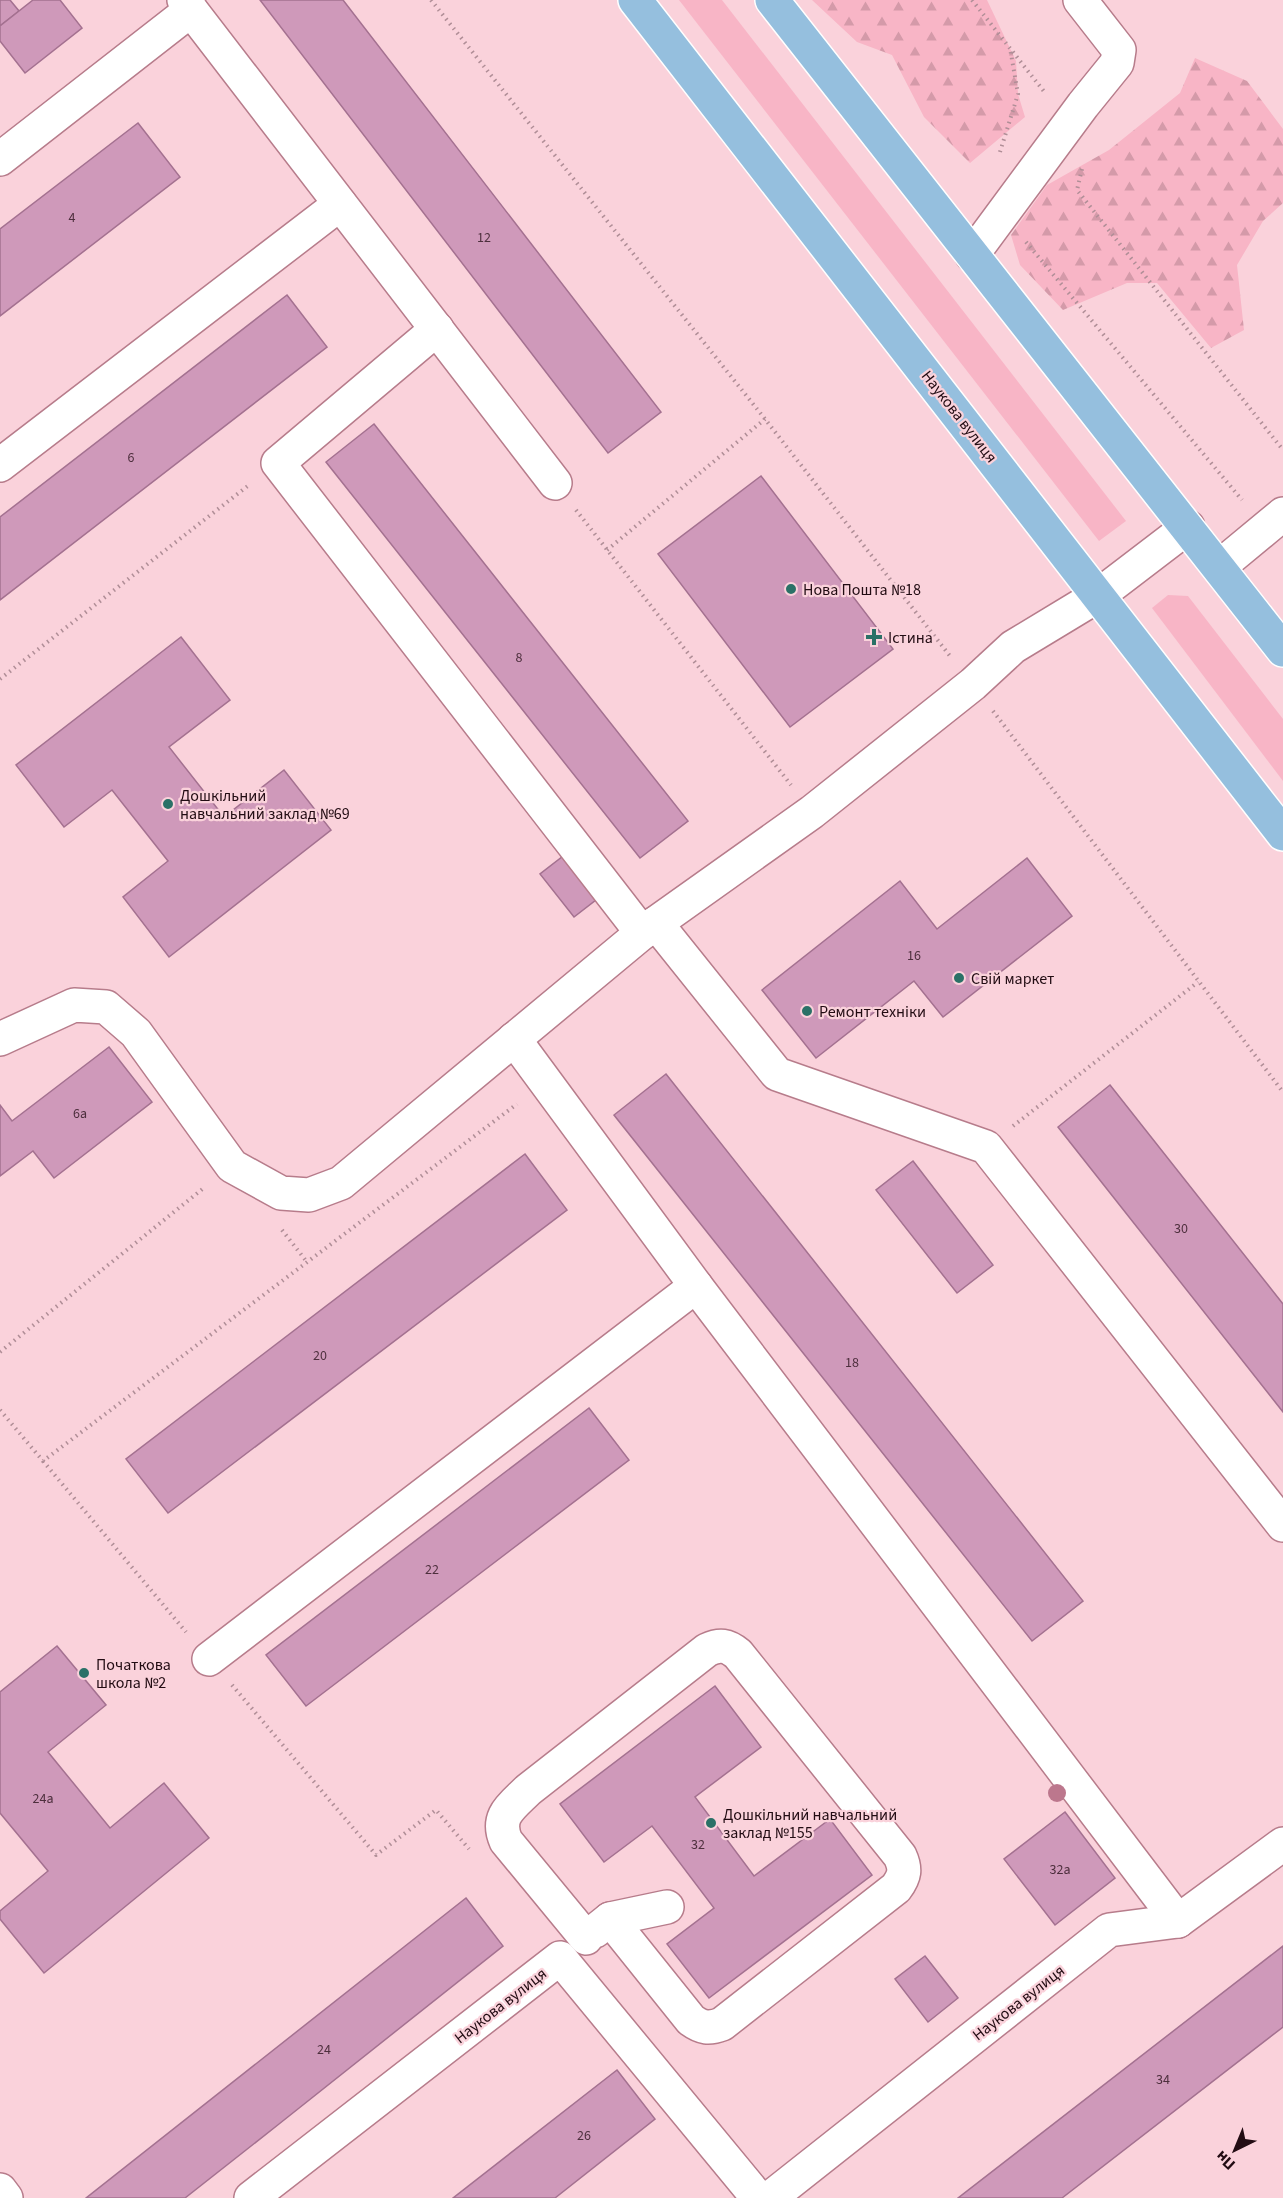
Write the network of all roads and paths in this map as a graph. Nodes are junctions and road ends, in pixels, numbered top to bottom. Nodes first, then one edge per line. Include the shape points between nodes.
1 (431, 0) edge
2 (635, 0) edge
3 (772, 0) edge
4 (972, 0) edge
5 (1080, 0) edge
6 (188, 5) edge
7 (1010, 48) junction
8 (1069, 123) junction
9 (0, 159) edge
10 (998, 160) dead end
11 (340, 204) junction
12 (1003, 215) junction
13 (972, 255) junction
14 (437, 329) junction
15 (765, 419) junction
16 (1283, 450) edge
17 (278, 463) junction
18 (0, 465) edge
19 (555, 483) joint
20 (1274, 521) edge
21 (1188, 527) junction
22 (607, 550) junction
23 (1219, 567) junction
24 (1099, 595) junction
25 (1283, 650) edge
26 (0, 679) edge
27 (973, 684) junction
28 (812, 812) junction
29 (1283, 834) edge
30 (649, 928) junction
31 (1198, 982) junction
32 (0, 1039) edge
33 (514, 1039) junction
34 (545, 1083) junction
35 (1283, 1092) edge
36 (986, 1147) junction
37 (232, 1166) junction
38 (696, 1286) junction
39 (0, 1352) edge
40 (0, 1410) edge
41 (43, 1461) junction
42 (1283, 1525) edge
43 (209, 1659) junction
44 (1283, 1844) edge
45 (473, 1853) dead end
46 (667, 1906) dead end
47 (1178, 1921) junction
48 (598, 1929) junction
49 (560, 1958) junction
50 (0, 2190) edge
51 (6, 2198) edge
52 (251, 2198) edge
53 (758, 2198) edge
54 (770, 2198) edge

1 - 15 path
2 - 24 main road, Наукова вулиця
3 - 13 main road
4 - 7 path
5 - 8 lane via 1119,50 1117,63
6 - 9 lane
6 - 11 lane
7 - 8 path
7 - 10 path via 1018,94
8 - 12 lane
8 - 16 path via 1088,142 1077,190
11 - 14 lane
11 - 18 lane
12 - 13 lane
12 - 20 path
13 - 21 main road
14 - 17 lane
14 - 19 lane
15 - 22 path
15 - 27 path
17 - 26 path
17 - 30 lane
19 - 22 path
20 - 23 lane
21 - 23 main road
21 - 24 lane
22 - 28 path
23 - 25 main road
24 - 27 lane via 1013,647
24 - 29 main road, Наукова вулиця
27 - 28 lane
27 - 31 path
28 - 30 lane
30 - 33 lane
30 - 36 lane via 777,1074
31 - 35 path
31 - 36 path
32 - 37 lane via 74,1005 106,1007 136,1033
33 - 34 lane
33 - 37 lane via 341,1183 309,1195 280,1193
34 - 38 lane
34 - 41 path
36 - 42 lane
37 - 39 path
38 - 43 lane
38 - 47 lane
40 - 41 path
41 - 43 path
43 - 45 path via 376,1855 436,1810
44 - 47 lane, Наукова вулиця
46 - 48 lane
47 - 54 lane, Наукова вулиця via 1108,1930
48 - 48 lane via 506,1840 502,1820 528,1790 718,1645 738,1654 905,1867 904,1878 896,1888 712,2028 700,2027 691,2020
48 - 49 lane
49 - 52 lane, Наукова вулиця
49 - 53 lane, Наукова вулиця
50 - 51 lane

